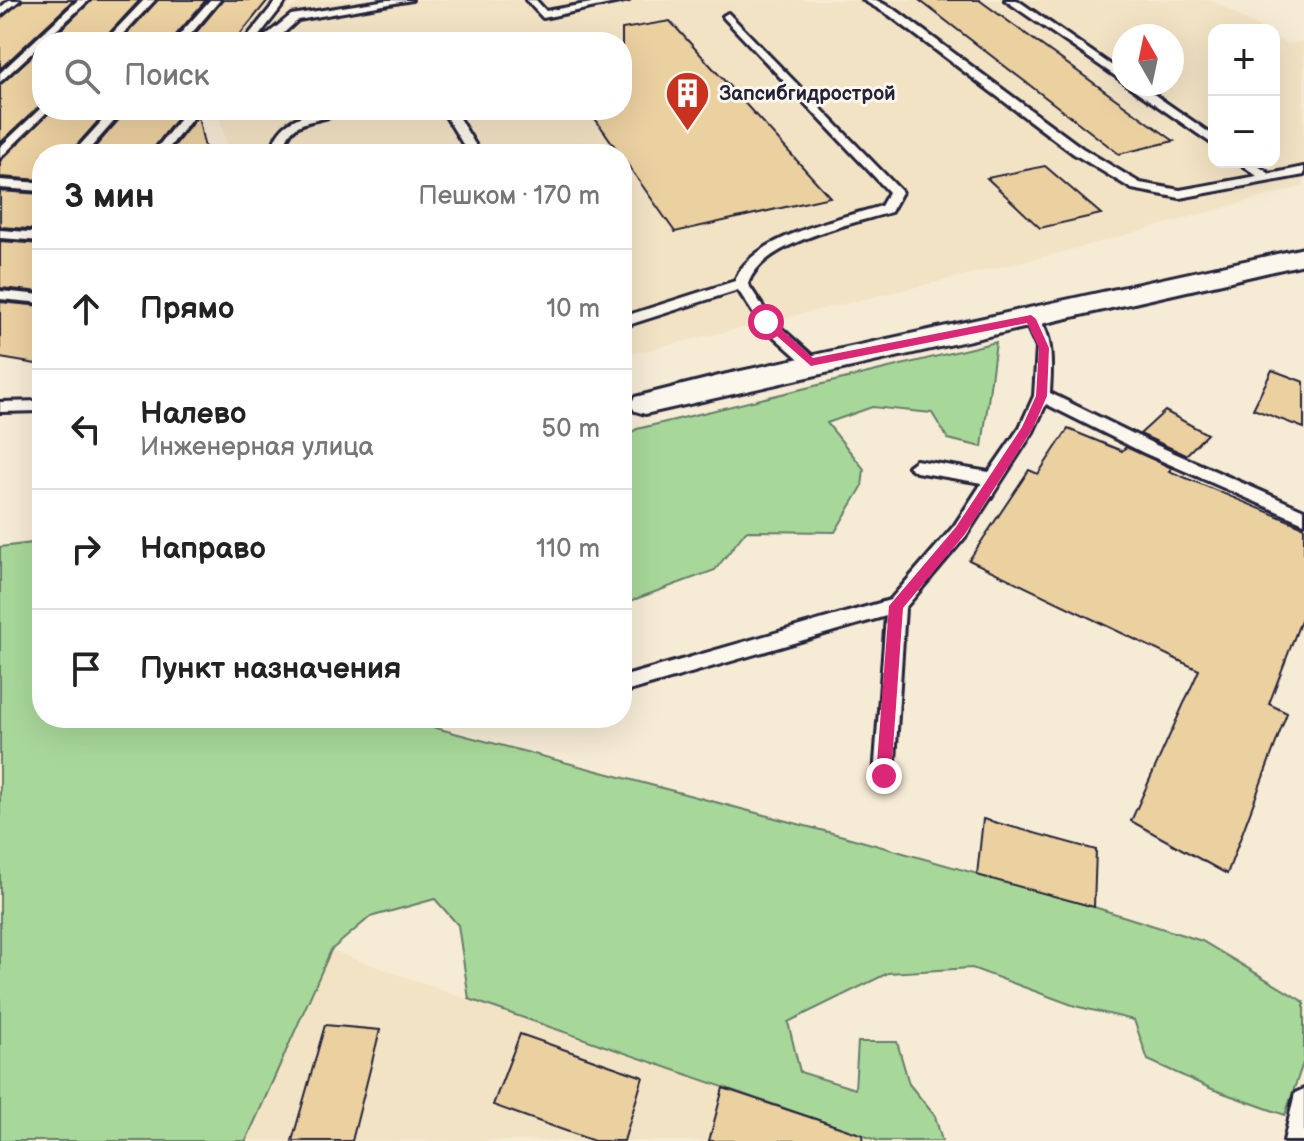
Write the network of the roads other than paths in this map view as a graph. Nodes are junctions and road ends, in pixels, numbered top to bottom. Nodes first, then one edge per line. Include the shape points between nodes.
1 (15, 0) edge
2 (84, 0) edge
3 (150, 0) edge
4 (215, 0) edge
5 (282, 0) edge
6 (407, 0) edge
7 (531, 0) edge
8 (624, 0) edge
9 (868, 0) edge
10 (1010, 0) edge
11 (0, 13) edge
12 (728, 16) dead end
13 (50, 32) edge
14 (119, 32) edge
15 (187, 32) edge
16 (256, 32) edge
17 (277, 32) edge
18 (32, 49) edge
19 (1112, 71) edge
20 (0, 79) edge
21 (1149, 96) edge
22 (33, 120) edge
23 (109, 120) edge
24 (185, 120) edge
25 (294, 120) edge
26 (454, 120) edge
27 (1208, 137) edge
28 (87, 144) edge
29 (166, 144) edge
30 (280, 144) edge
31 (469, 144) edge
32 (0, 154) edge
33 (1253, 168) edge
34 (1304, 171) edge
35 (1267, 177) junction
36 (0, 184) edge
37 (32, 186) edge
38 (0, 234) edge
39 (32, 236) edge
40 (1304, 257) edge
41 (741, 284) junction
42 (0, 295) edge
43 (32, 298) edge
44 (632, 319) edge
45 (1031, 319) junction
46 (811, 362) junction
47 (1042, 396) junction
48 (645, 404) dead end
49 (32, 406) edge
50 (0, 407) edge
51 (916, 466) dead end
52 (993, 479) junction
53 (1304, 517) edge
54 (896, 606) junction
55 (632, 682) edge
56 (884, 776) dead end
57 (1304, 1102) edge
58 (1297, 1141) edge

1 - 11 lane
2 - 13 lane
3 - 14 lane
4 - 15 lane
5 - 16 lane
6 - 17 lane via 295,17
7 - 8 lane via 543,15
9 - 35 lane via 893,13 1078,151 1136,186 1180,194
10 - 19 lane
12 - 41 lane via 896,192 886,209 761,255 746,269
18 - 20 lane
21 - 27 lane
22 - 32 lane
23 - 28 lane
24 - 29 lane
25 - 30 lane
26 - 31 lane
33 - 35 lane
34 - 35 lane
36 - 37 lane
38 - 39 lane
40 - 45 street
41 - 44 lane
41 - 46 lane via 766,322
42 - 43 lane
45 - 46 street
45 - 47 lane via 1044,348
46 - 48 street
47 - 52 lane
47 - 53 lane
49 - 50 lane
51 - 52 lane
52 - 54 lane via 960,531
54 - 55 lane
54 - 56 lane
57 - 58 lane

